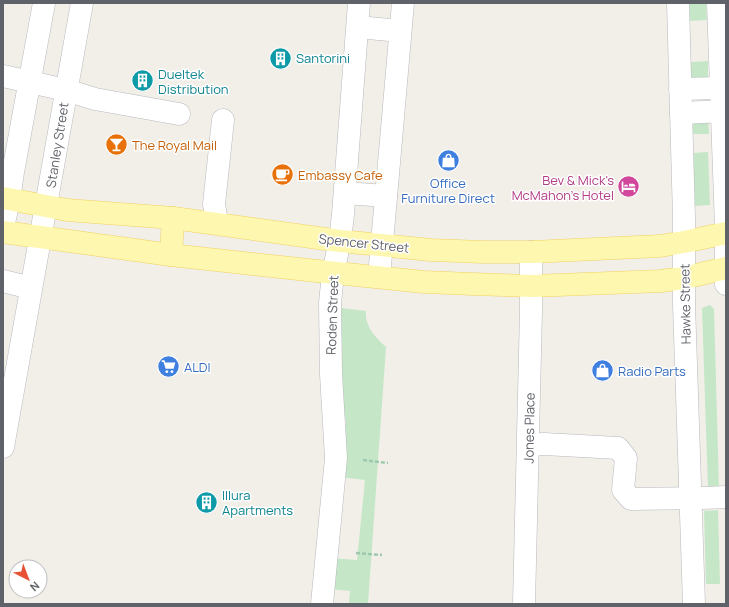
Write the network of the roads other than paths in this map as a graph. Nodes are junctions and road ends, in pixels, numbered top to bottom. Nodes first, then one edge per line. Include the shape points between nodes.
1 (44, 3) edge
2 (82, 3) edge
3 (359, 3) edge
4 (403, 3) edge
5 (678, 3) edge
6 (718, 3) edge
7 (358, 27) junction
8 (400, 31) junction
9 (3, 76) edge
10 (29, 81) junction
11 (721, 88) junction
12 (66, 90) junction
13 (680, 90) junction
14 (724, 111) edge
15 (681, 113) junction
16 (179, 114) dead end
17 (223, 120) dead end
18 (345, 194) junction
19 (386, 196) junction
20 (6, 199) edge
21 (46, 207) junction
22 (174, 218) junction
23 (217, 223) junction
24 (726, 227) edge
25 (3, 228) edge
26 (3, 232) edge
27 (726, 233) edge
28 (40, 238) junction
29 (340, 241) junction
30 (684, 242) junction
31 (726, 242) edge
32 (382, 246) junction
33 (531, 252) junction
34 (171, 255) junction
35 (726, 268) edge
36 (333, 273) junction
37 (379, 277) junction
38 (684, 278) junction
39 (3, 281) edge
40 (726, 284) edge
41 (532, 286) junction
42 (31, 288) junction
43 (529, 445) junction
44 (3, 447) edge
45 (726, 496) edge
46 (690, 499) junction
47 (322, 604) edge
48 (524, 604) edge
49 (694, 604) edge

1 - 10 street
2 - 12 street, Stanley Street
3 - 7 street, Roden Street
4 - 8 street
5 - 13 street, Hawke Street
6 - 11 street
7 - 8 street
7 - 18 street, Roden Street
8 - 19 street
9 - 10 street
10 - 12 street
10 - 20 street
11 - 13 street
11 - 14 street
12 - 16 street via 95,100
12 - 21 street, Stanley Street
13 - 15 street, Hawke Street
14 - 15 street
14 - 24 street
15 - 30 street, Hawke Street
17 - 23 street via 214,204
18 - 19 street
18 - 29 street, Roden Street
19 - 32 street
20 - 21 main road, Spencer Street
20 - 25 street
21 - 22 main road, Spencer Street
21 - 28 street, Stanley Street
22 - 23 main road, Spencer Street
22 - 34 main road
23 - 29 main road, Spencer Street
26 - 28 main road
27 - 30 main road, Spencer Street
28 - 34 main road
28 - 42 street, Stanley Street
29 - 32 main road, Spencer Street
29 - 36 street, Roden Street
30 - 33 main road, Spencer Street via 660,246
30 - 38 street, Hawke Street
31 - 35 street
32 - 33 main road, Spencer Street
32 - 37 street
33 - 41 street, Jones Place
34 - 36 main road
35 - 38 main road
35 - 40 street
36 - 37 main road
36 - 47 street, Roden Street via 330,357 336,458
37 - 41 main road via 424,282
38 - 41 main road
38 - 46 street, Hawke Street
39 - 42 street
41 - 43 street, Jones Place
42 - 44 street, Stanley Street
43 - 46 street via 618,448 626,458 624,490 631,499
43 - 48 street, Jones Place
45 - 46 street
46 - 49 street, Hawke Street

